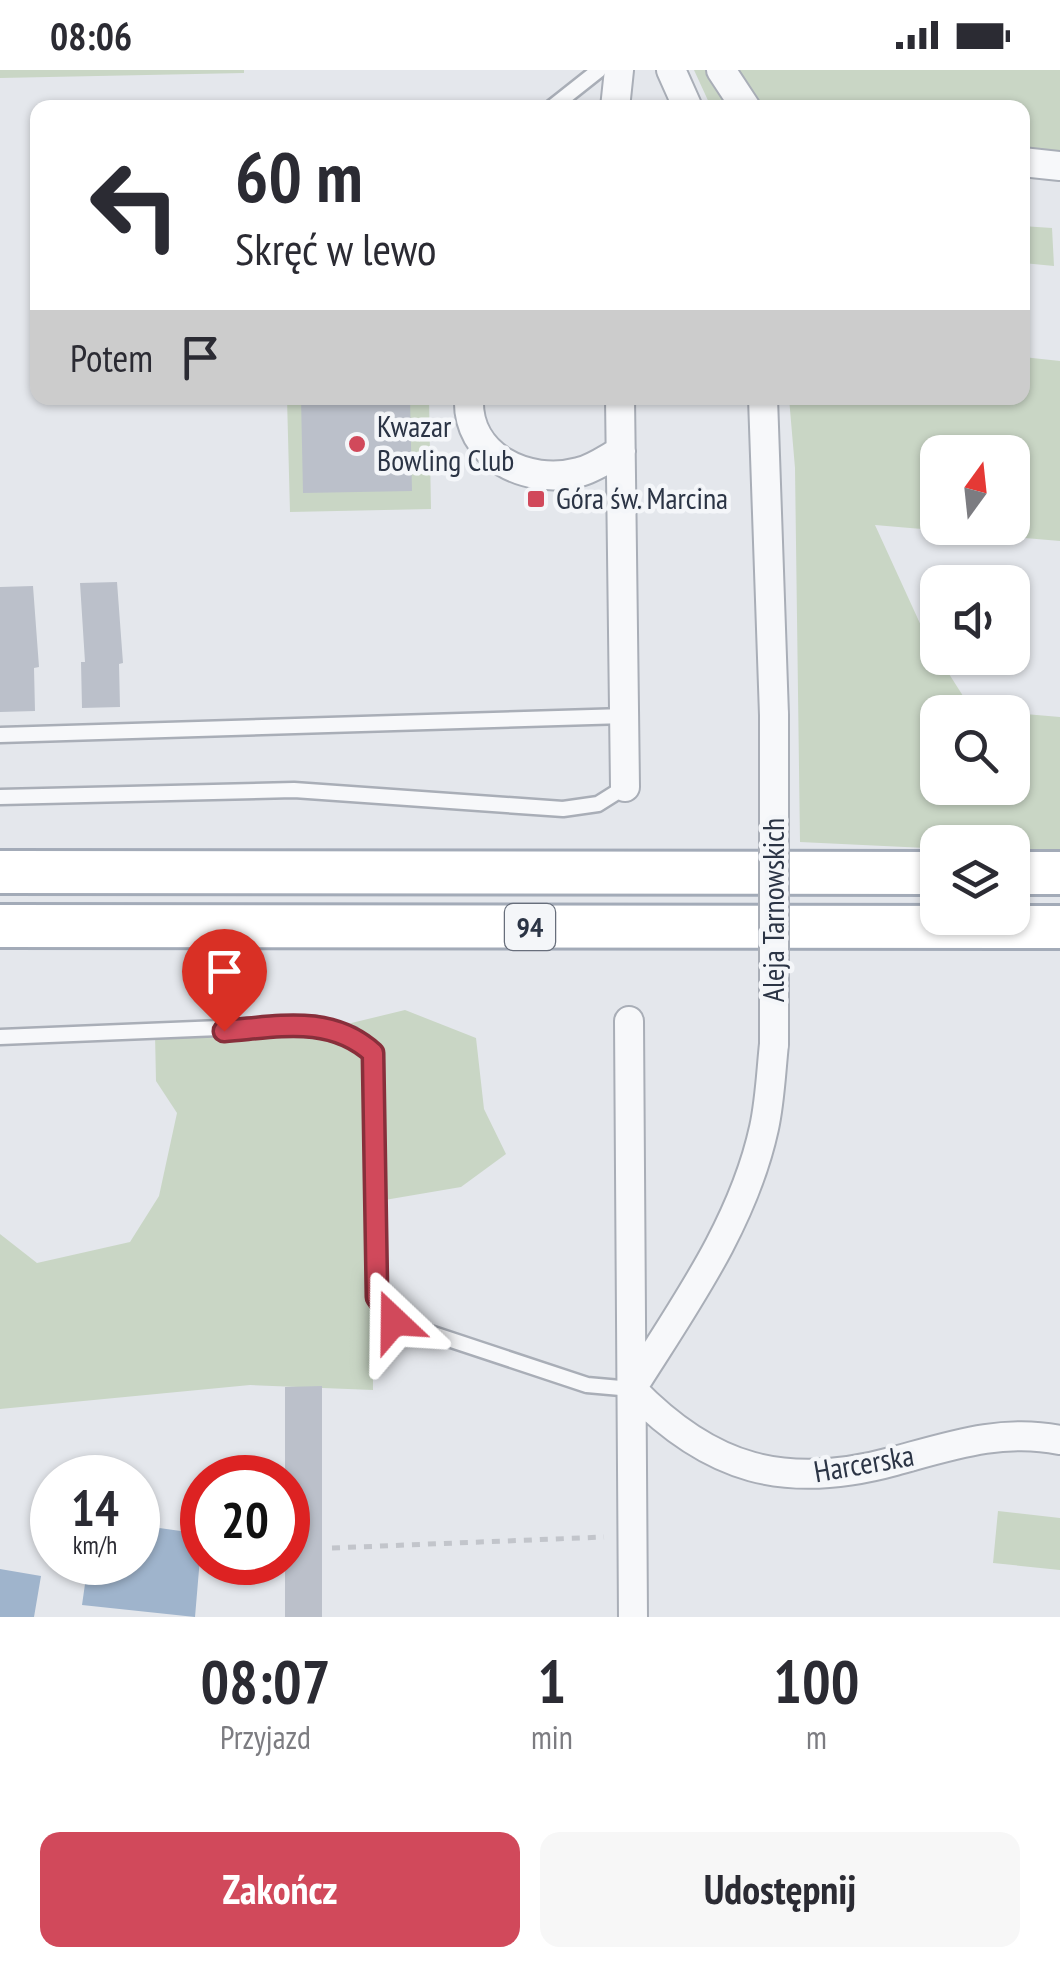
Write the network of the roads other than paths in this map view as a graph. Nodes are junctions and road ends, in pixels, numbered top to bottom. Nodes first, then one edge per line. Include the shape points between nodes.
1 (599, 70) edge
2 (619, 70) edge
3 (671, 70) edge
4 (720, 70) edge
5 (561, 100) edge
6 (616, 100) edge
7 (684, 100) edge
8 (741, 100) edge
9 (1030, 163) edge
10 (1060, 166) edge
11 (470, 405) edge
12 (620, 405) edge
13 (763, 405) edge
14 (621, 451) junction
15 (625, 716) junction
16 (0, 735) edge
17 (625, 786) joint
18 (0, 797) edge
19 (0, 872) edge
20 (920, 873) edge
21 (1030, 873) edge
22 (1060, 873) edge
23 (0, 926) edge
24 (1060, 927) edge
25 (630, 1021) dead end
26 (0, 1037) edge
27 (632, 1389) junction
28 (1060, 1440) edge
29 (634, 1617) edge

1 - 5 lane
2 - 6 street
3 - 7 street
4 - 8 street
9 - 10 street
11 - 14 street via 472,428 484,450 532,474 581,472
12 - 14 street
13 - 27 street, Aleja Tarnowskich, bridge via 774,715 774,1044 764,1128 742,1200
14 - 15 street
15 - 16 lane
15 - 17 street
17 - 18 lane via 598,804 563,809 294,790
19 - 20 main road, 94
21 - 22 main road
23 - 24 main road, 94
25 - 27 street
26 - 27 lane via 315,1024 353,1035 373,1053 377,1297 394,1321 586,1385
27 - 28 street, Harcerska via 688,1440 740,1464 805,1476 890,1463 967,1440 1033,1434
27 - 29 street

